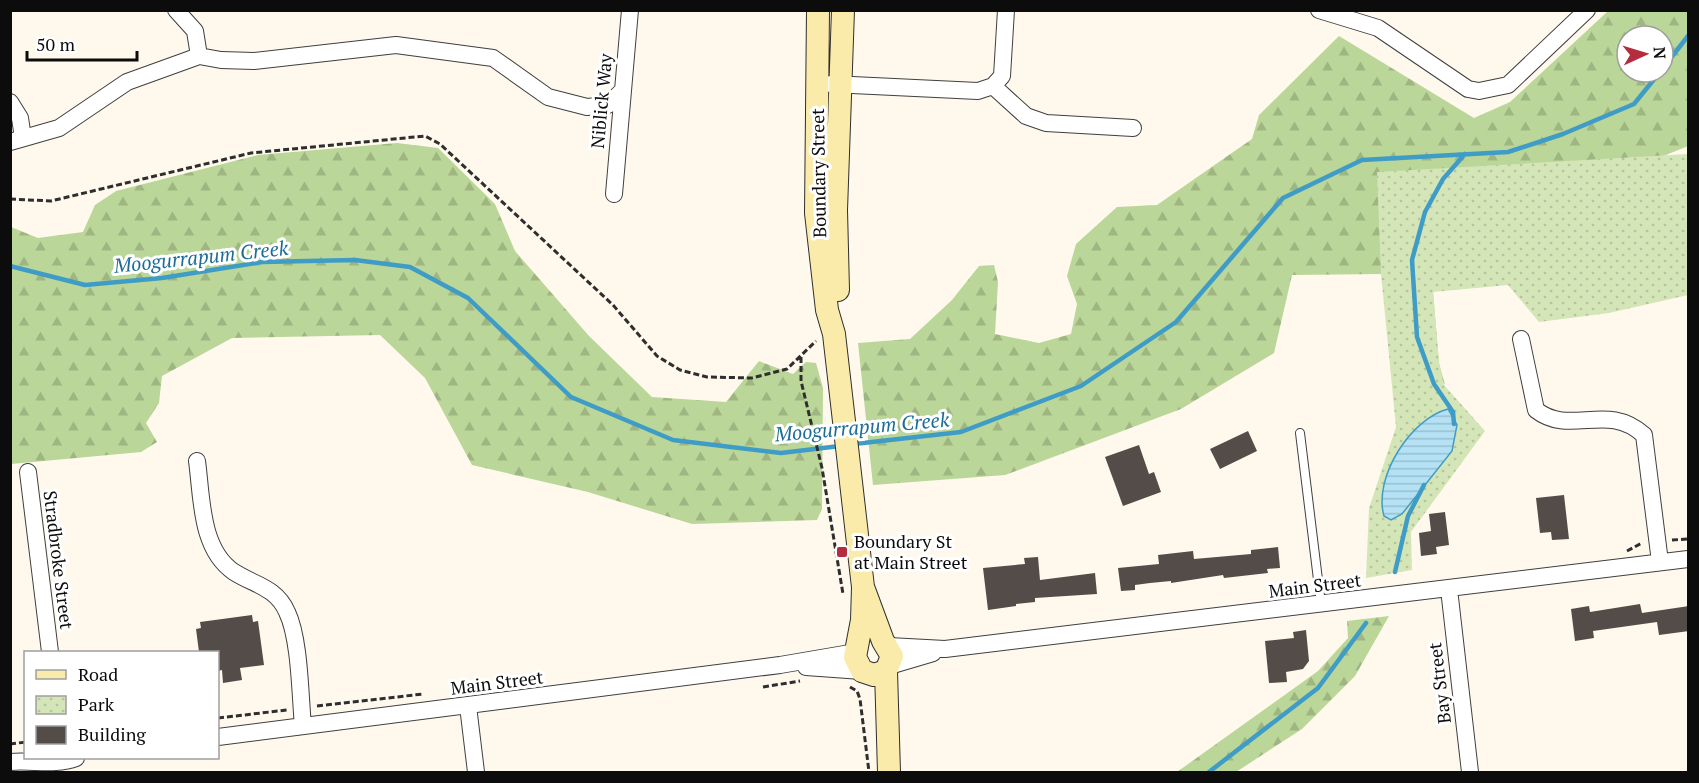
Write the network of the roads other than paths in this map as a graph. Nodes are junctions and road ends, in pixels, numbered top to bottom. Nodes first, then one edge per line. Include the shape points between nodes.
1 (177, 10) edge
2 (630, 10) edge
3 (818, 10) edge
4 (843, 10) edge
5 (1006, 10) edge
6 (1319, 10) edge
7 (1587, 10) edge
8 (199, 56) junction
9 (829, 84) junction
10 (993, 86) junction
11 (621, 92) junction
12 (10, 102) edge
13 (1133, 128) dead end
14 (17, 140) edge
15 (614, 194) dead end
16 (1521, 339) dead end
17 (1300, 433) dead end
18 (197, 461) dead end
19 (28, 472) dead end
20 (1689, 559) edge
21 (1660, 562) junction
22 (1449, 589) junction
23 (1321, 604) junction
24 (50, 651) edge
25 (874, 658) junction
26 (468, 706) junction
27 (303, 726) junction
28 (219, 736) edge
29 (31, 759) edge
30 (10, 762) edge
31 (68, 764) edge
32 (888, 765) edge
33 (476, 772) edge
34 (1470, 772) edge

1 - 8 street via 195,32
2 - 11 street, Niblick Way
3 - 9 street, Boundary Street
4 - 9 street, Boundary Street
5 - 10 street via 1002,76
6 - 7 street via 1378,28 1468,89 1479,91 1508,85
8 - 11 street via 254,61 396,45 493,58 548,97 587,107 608,105
8 - 14 street via 127,82 59,128
9 - 10 street via 978,91
9 - 25 street, Boundary Street via 816,213
10 - 13 street via 1026,116 1046,123
11 - 15 street, Niblick Way
12 - 14 street via 20,118
16 - 21 street via 1536,410 1547,419 1613,418 1632,424 1644,435
17 - 23 lane
18 - 27 street via 206,527 214,549 235,573 265,586 278,597 287,612 293,629
19 - 24 street, Stradbroke Street
20 - 21 street, Main Street
21 - 22 street, Main Street
22 - 23 street, Main Street
22 - 34 street, Bay Street
23 - 25 street, Main Street
25 - 26 street, Main Street via 780,665
25 - 32 street, Boundary Street
26 - 27 street, Main Street
26 - 33 street
27 - 28 street, Main Street
29 - 30 street
29 - 31 street

